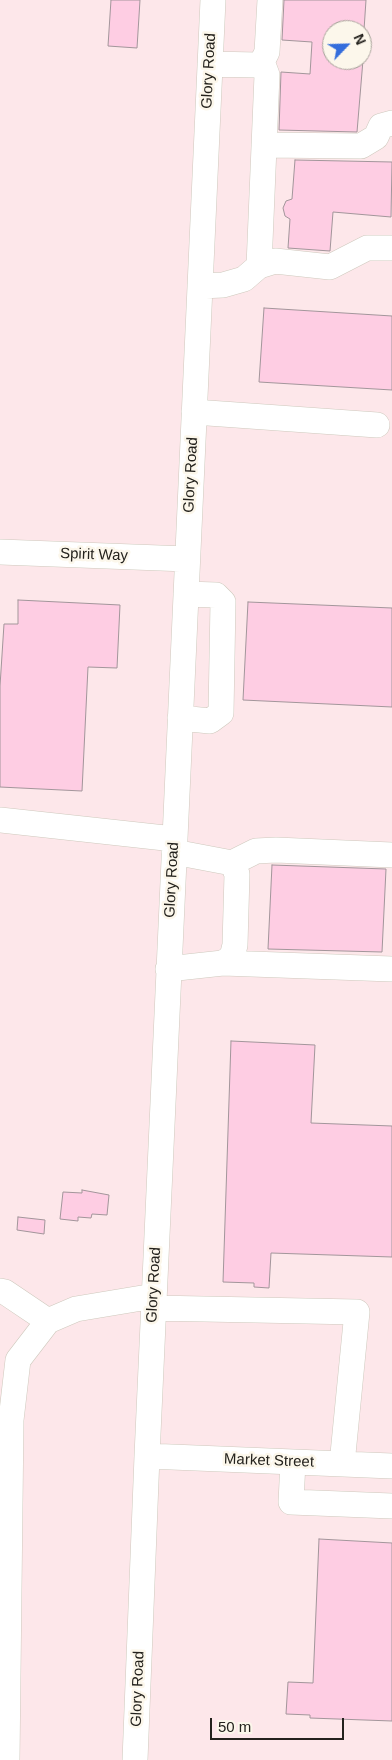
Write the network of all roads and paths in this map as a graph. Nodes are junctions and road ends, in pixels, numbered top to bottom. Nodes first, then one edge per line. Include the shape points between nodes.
1 (213, 0) edge
2 (270, 0) edge
3 (210, 64) junction
4 (260, 66) junction
5 (392, 123) edge
6 (264, 145) junction
7 (392, 248) edge
8 (258, 266) junction
9 (200, 286) junction
10 (194, 412) junction
11 (377, 425) dead end
12 (0, 552) edge
13 (187, 559) junction
14 (186, 594) junction
15 (180, 718) junction
16 (0, 820) edge
17 (174, 845) junction
18 (392, 855) edge
19 (232, 863) junction
20 (224, 963) junction
21 (168, 969) junction
22 (392, 969) edge
23 (0, 1291) edge
24 (154, 1302) junction
25 (48, 1322) junction
26 (147, 1456) junction
27 (293, 1462) junction
28 (342, 1464) junction
29 (392, 1466) edge
30 (392, 1506) edge
31 (5, 1528) edge
32 (4, 1683) edge
33 (5, 1745) edge
34 (135, 1760) edge

1 - 3 street, Glory Road
2 - 4 street via 267,52
3 - 4 street
3 - 9 street, Glory Road
4 - 6 street via 267,75
5 - 6 street via 381,126 376,137 361,146
6 - 8 street
7 - 8 street via 366,248 330,267 275,261
8 - 9 street via 244,279 223,285
9 - 10 street, Glory Road
10 - 11 street
10 - 13 street, Glory Road
12 - 13 street, Spirit Way
13 - 14 street, Glory Road
14 - 15 street, Glory Road
14 - 15 street via 216,594 223,602 221,714 210,721
15 - 17 street, Glory Road
16 - 17 street
17 - 19 street
17 - 21 street, Glory Road
18 - 19 street via 276,850 256,851
19 - 20 street via 237,874 235,945 232,957
20 - 21 street
20 - 22 street
21 - 24 street, Glory Road
23 - 25 street
24 - 25 street via 76,1309
24 - 26 street, Glory Road
24 - 28 street via 357,1312
25 - 31 street via 18,1360
26 - 27 street, Market Street
26 - 34 street, Glory Road
27 - 28 street, Market Street
27 - 30 street via 291,1502
28 - 29 street, Market Street
31 - 32 street
32 - 33 street

